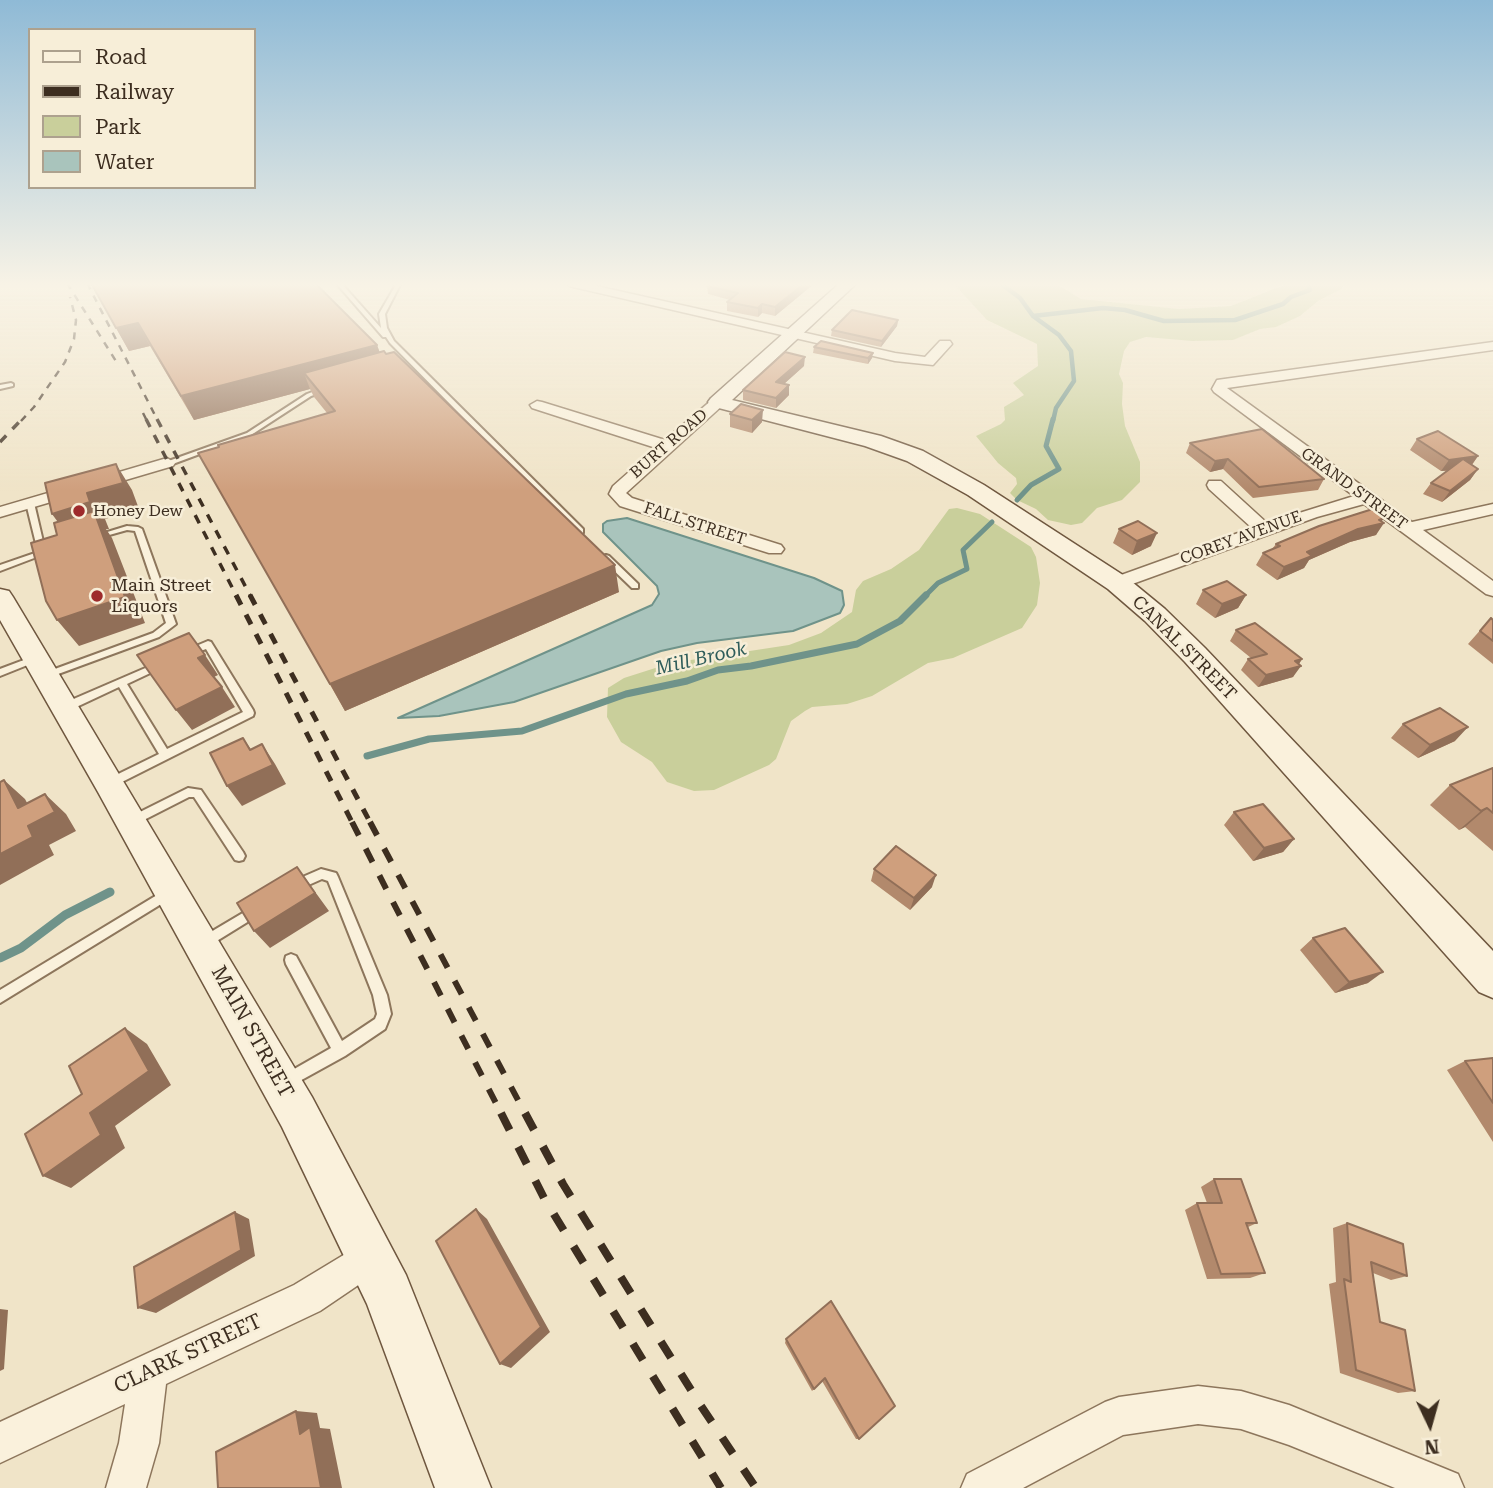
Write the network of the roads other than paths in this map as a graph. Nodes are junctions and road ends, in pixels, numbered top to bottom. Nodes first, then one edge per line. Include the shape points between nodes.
1 (401, 352) edge
2 (771, 352) edge
3 (874, 352) edge
4 (936, 352) edge
5 (1446, 352) edge
6 (413, 365) junction
7 (401, 368) edge
8 (11, 384) dead end
9 (0, 387) edge
10 (328, 389) edge
11 (718, 402) junction
12 (537, 405) dead end
13 (667, 446) junction
14 (167, 463) joint
15 (1214, 485) dead end
16 (617, 494) joint
17 (1366, 498) junction
18 (30, 503) junction
19 (1493, 509) edge
20 (0, 512) edge
21 (1408, 528) junction
22 (1264, 530) junction
23 (586, 538) edge
24 (89, 539) edge
25 (596, 548) edge
26 (775, 549) dead end
27 (54, 550) edge
28 (42, 554) junction
29 (0, 568) edge
30 (1117, 583) junction
31 (635, 586) dead end
32 (1493, 590) edge
33 (0, 597) edge
34 (0, 673) edge
35 (50, 680) junction
36 (121, 682) junction
37 (165, 755) junction
38 (110, 783) junction
39 (132, 821) junction
40 (239, 856) dead end
41 (172, 891) junction
42 (202, 943) junction
43 (291, 960) dead end
44 (1493, 979) edge
45 (0, 997) edge
46 (340, 1051) junction
47 (281, 1084) junction
48 (370, 1257) junction
49 (149, 1372) junction
50 (0, 1443) edge
51 (126, 1488) edge
52 (463, 1488) edge
53 (981, 1488) edge
54 (1444, 1488) edge

1 - 6 lane
2 - 11 street, BURT ROAD
3 - 4 street via 928,362
5 - 17 street, GRAND STREET via 1219,386 1222,393
6 - 7 lane
6 - 23 lane
8 - 9 lane
10 - 14 lane via 309,394 237,440
11 - 13 street, BURT ROAD
11 - 30 street, CANAL STREET via 915,456 976,489
12 - 13 street
13 - 16 street, BURT ROAD
14 - 18 street
15 - 22 street
16 - 26 street, FALL STREET via 626,502
17 - 21 street, GRAND STREET
17 - 22 street, COREY AVENUE
18 - 20 street
18 - 28 lane
19 - 21 street
21 - 32 street, GRAND STREET
22 - 30 street, COREY AVENUE
24 - 35 lane via 138,529 171,624 156,635
25 - 31 lane
27 - 28 lane
28 - 29 lane
30 - 44 street, CANAL STREET via 1195,654
33 - 35 street, MAIN STREET
34 - 35 lane
35 - 36 lane
35 - 38 street, MAIN STREET
36 - 37 lane
36 - 37 lane via 208,644 249,713
37 - 38 lane
38 - 39 street, MAIN STREET
39 - 40 lane via 188,792 197,793
39 - 41 street, MAIN STREET
41 - 42 street, MAIN STREET
41 - 45 lane
42 - 46 lane via 306,879 321,874 332,877 384,1014 380,1024
42 - 47 street, MAIN STREET
43 - 46 lane
46 - 47 lane
47 - 48 street, MAIN STREET
48 - 49 street, CLARK STREET via 307,1298
48 - 52 street, MAIN STREET
49 - 50 street, CLARK STREET
49 - 51 street via 139,1443
53 - 54 street via 1119,1416 1198,1405 1241,1410 1289,1425

